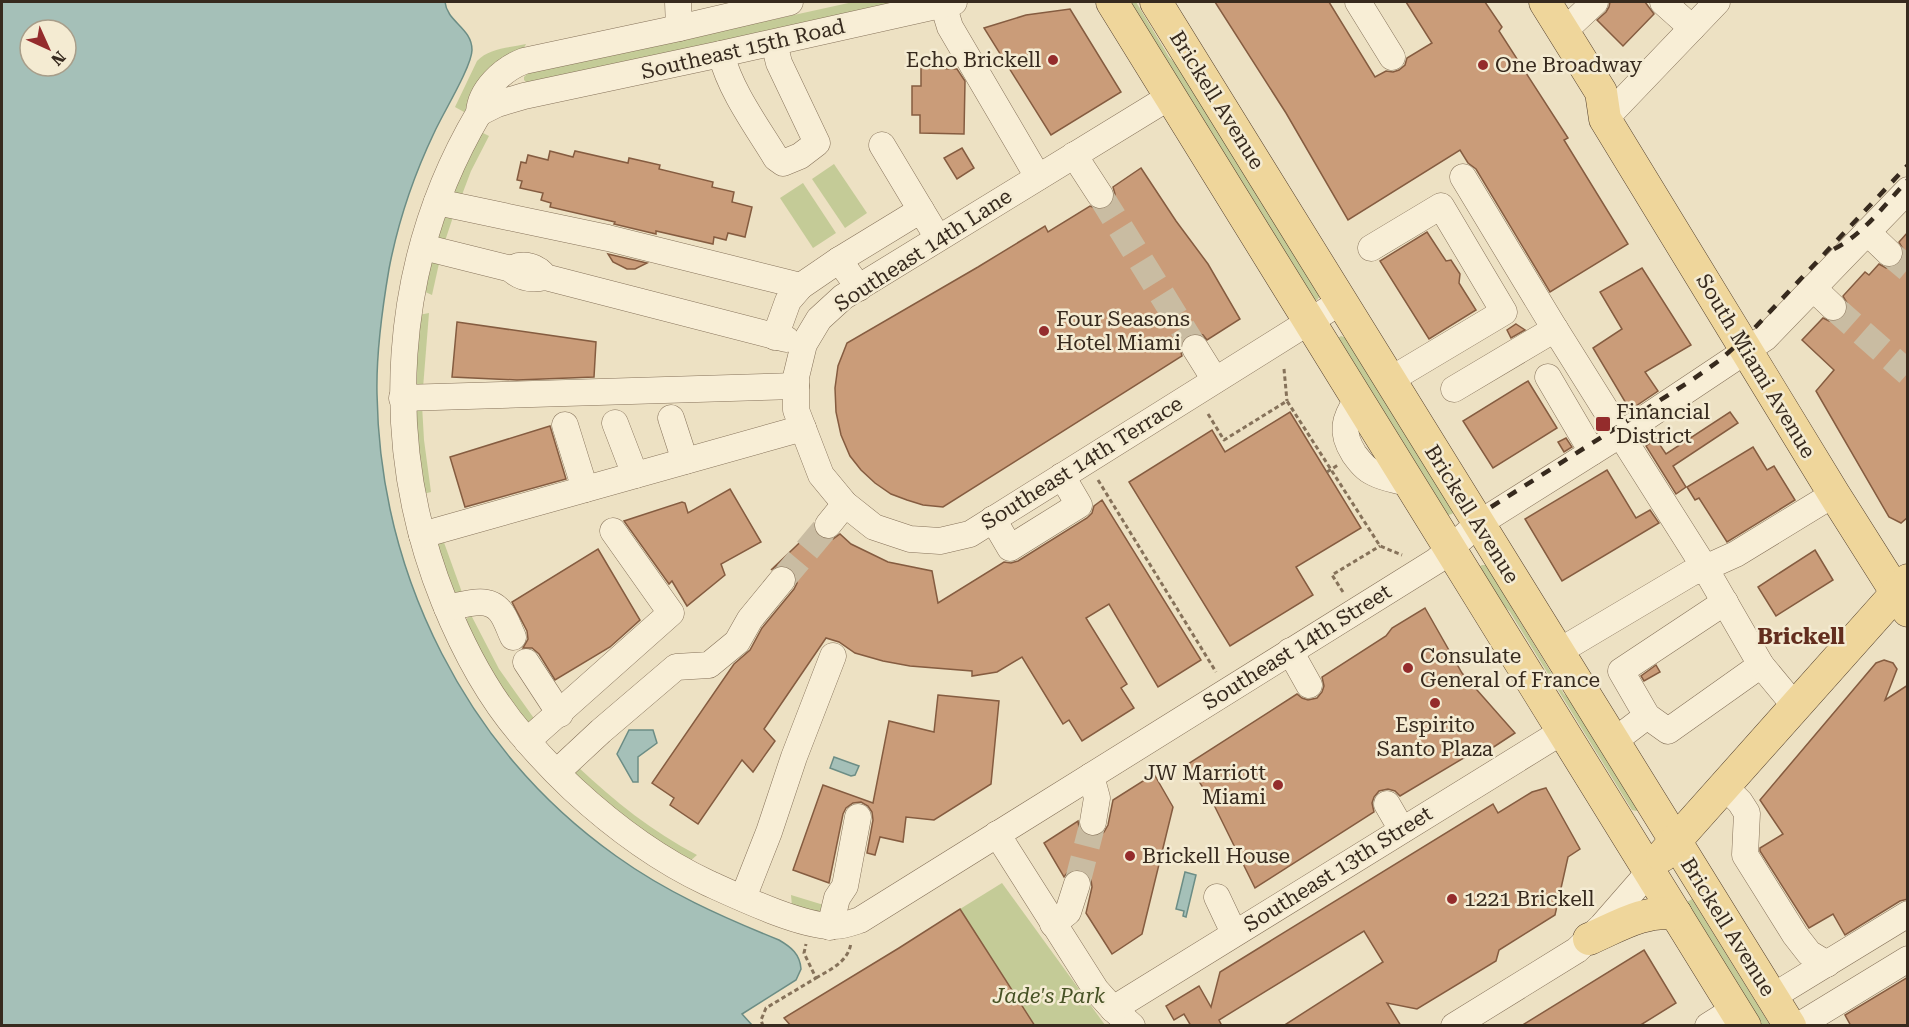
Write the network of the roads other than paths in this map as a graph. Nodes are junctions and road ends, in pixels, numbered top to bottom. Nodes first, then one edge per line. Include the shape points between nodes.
1 (678, 2) edge
2 (790, 2) edge
3 (1112, 2) edge
4 (1156, 2) edge
5 (1358, 2) edge
6 (1595, 2) edge
7 (1663, 2) edge
8 (1717, 2) edge
9 (949, 3) edge
10 (1539, 5) edge
11 (679, 28) junction
12 (1692, 28) junction
13 (1563, 32) junction
14 (774, 42) junction
15 (721, 54) junction
16 (1392, 57) dead end
17 (528, 60) junction
18 (531, 95) junction
19 (1171, 96) junction
20 (479, 114) junction
21 (1605, 119) junction
22 (882, 145) dead end
23 (1074, 155) junction
24 (1038, 177) junction
25 (1463, 177) dead end
26 (1908, 190) edge
27 (1100, 195) tunnel mouth
28 (446, 204) junction
29 (921, 210) junction
30 (1867, 232) junction
31 (938, 238) junction
32 (423, 247) junction
33 (1371, 248) dead end
34 (1889, 252) tunnel mouth
35 (840, 261) junction
36 (801, 286) junction
37 (859, 288) junction
38 (1813, 288) junction
39 (1534, 293) junction
40 (1342, 302) junction
41 (1833, 307) tunnel mouth
42 (1504, 312) junction
43 (1310, 320) junction
44 (1555, 329) junction
45 (1195, 348) tunnel mouth
46 (1746, 350) junction
47 (1548, 377) dead end
48 (1215, 380) junction
49 (1390, 380) junction
50 (796, 386) junction
51 (1454, 389) dead end
52 (402, 398) junction
53 (671, 418) dead end
54 (615, 423) dead end
55 (565, 425) dead end
56 (1615, 425) junction
57 (803, 428) junction
58 (1592, 452) junction
59 (685, 461) junction
60 (821, 475) joint
61 (635, 476) junction
62 (1062, 476) junction
63 (585, 489) junction
64 (1833, 494) junction
65 (845, 504) junction
66 (993, 519) junction
67 (1478, 524) junction
68 (828, 525) tunnel mouth
69 (613, 531) dead end
70 (422, 535) junction
71 (1450, 549) junction
72 (1705, 568) junction
73 (782, 580) tunnel mouth
74 (1904, 595) edge
75 (1725, 602) junction
76 (447, 608) junction
77 (513, 637) dead end
78 (1290, 651) junction
79 (1558, 652) junction
80 (833, 656) dead end
81 (526, 662) dead end
82 (1761, 665) junction
83 (1309, 685) dead end
84 (1794, 706) junction
85 (560, 714) junction
86 (1647, 716) junction
87 (1563, 731) junction
88 (527, 741) junction
89 (1613, 742) junction
90 (557, 772) junction
91 (1091, 776) junction
92 (1724, 786) junction
93 (1387, 804) dead end
94 (858, 817) dead end
95 (1093, 822) tunnel mouth
96 (1402, 830) junction
97 (997, 834) junction
98 (1675, 840) junction
99 (1650, 871) junction
100 (1077, 884) tunnel mouth
101 (1217, 897) dead end
102 (743, 898) junction
103 (1676, 914) junction
104 (1908, 915) edge
105 (1053, 924) junction
106 (840, 932) junction
107 (1234, 933) junction
108 (1589, 939) junction
109 (1908, 959) edge
110 (1827, 964) junction
111 (1772, 997) junction
112 (1113, 1009) junction
113 (1740, 1017) edge
114 (1132, 1026) edge
115 (1454, 1026) edge
116 (1708, 1026) edge
117 (1790, 1026) edge
118 (1798, 1026) edge

1 - 11 street
2 - 11 street, Southeast 15th Road
3 - 19 main road, Brickell Avenue
4 - 40 main road, Brickell Avenue
5 - 16 street
6 - 13 street
7 - 12 street
8 - 12 street
9 - 14 street, Southeast 15th Road
9 - 24 street via 950,27
10 - 13 main road, South Miami Avenue
10 - 21 main road, South Miami Avenue via 1585,104
11 - 17 street, Southeast 15th Road
12 - 21 street
13 - 21 main road, South Miami Avenue via 1601,92
14 - 15 street, Southeast 15th Road
14 - 15 street via 779,63 817,143 783,163 776,158 740,99
15 - 18 street, Southeast 15th Road
17 - 18 street via 517,79 520,87
17 - 20 street, Southeast 15th Road via 510,67 493,84 479,102
18 - 20 street, Southeast 15th Road via 504,101
19 - 23 street, Southeast 14th Lane
19 - 43 main road, Brickell Avenue
20 - 28 street via 456,157
21 - 46 main road, South Miami Avenue
22 - 29 street
23 - 24 street, Southeast 14th Lane
23 - 27 street
24 - 31 street, Southeast 14th Lane
25 - 39 street
26 - 30 street, Southeast 14th Street
28 - 32 street
28 - 36 street via 608,238
29 - 31 street
29 - 35 street
30 - 34 street
30 - 38 street, Southeast 14th Street
31 - 37 street, Southeast 14th Lane
32 - 36 street via 511,269 519,265 537,268 545,277 780,338 788,301
32 - 52 street via 407,319
33 - 42 street via 1441,206
35 - 36 street
35 - 37 street
37 - 50 street, Southeast 14th Lane via 819,319 804,344
38 - 41 street
38 - 46 street, Southeast 14th Street via 1765,338
39 - 42 street
39 - 44 street
40 - 43 street, Southeast 14th Terrace
40 - 49 main road, Brickell Avenue
42 - 49 street
43 - 48 street, Southeast 14th Terrace
43 - 71 main road, Brickell Avenue
44 - 51 street
44 - 56 street
45 - 48 street
46 - 56 street, Southeast 14th Street
46 - 64 main road, South Miami Avenue
47 - 58 street
48 - 62 street, Southeast 14th Terrace
49 - 67 main road, Brickell Avenue
50 - 52 street
50 - 57 street, Southeast 14th Lane via 796,410
52 - 70 street via 410,479
53 - 59 street
54 - 61 street
55 - 63 street
56 - 58 street, Southeast 14th Street
56 - 72 street
57 - 59 street
57 - 60 street, Southeast 14th Lane
58 - 67 street, Southeast 14th Street
59 - 61 street
60 - 65 street, Southeast 14th Terrace
61 - 63 street
62 - 66 street, Southeast 14th Terrace
62 - 66 street via 1079,505 1011,548
63 - 70 street
64 - 72 street via 1736,554
64 - 74 main road, South Miami Avenue
65 - 66 street, Southeast 14th Terrace via 874,527 910,539 940,541 970,534
65 - 68 street
67 - 71 street, Southeast 14th Street
67 - 79 main road, Brickell Avenue
69 - 85 street via 670,614
70 - 76 street
71 - 78 street, Southeast 14th Street
71 - 87 main road, Brickell Avenue
72 - 75 street
72 - 79 street
73 - 90 street via 737,642 709,665 676,667
74 - 84 main road
75 - 82 street
75 - 86 street via 1622,671
76 - 77 street via 482,601 492,604
76 - 88 street via 485,684
78 - 83 street
78 - 91 street, Southeast 14th Street
79 - 89 main road, Brickell Avenue
80 - 102 street
81 - 85 street
82 - 84 street
82 - 86 street via 1668,731
84 - 92 main road
85 - 88 street
86 - 89 street
87 - 96 street, Southeast 13th Street
87 - 99 main road, Brickell Avenue
88 - 90 street
89 - 98 main road, Brickell Avenue
90 - 102 street via 604,817 646,847 698,878
91 - 95 street via 1097,798
91 - 97 street, Southeast 14th Street
92 - 98 main road
92 - 110 street via 1747,813 1745,855 1795,936 1809,953
93 - 96 street
94 - 106 street via 844,886 837,898
96 - 107 street, Southeast 13th Street
97 - 105 street
97 - 106 street, Southeast 14th Street
98 - 99 main road
98 - 111 main road, Brickell Avenue
99 - 103 main road, Brickell Avenue
99 - 108 street
100 - 105 street via 1068,912
101 - 107 street
102 - 106 street
103 - 108 main road via 1646,915
103 - 113 main road, Brickell Avenue
104 - 110 street
105 - 112 street
107 - 112 street, Southeast 13th Street
108 - 115 street
109 - 118 street
110 - 111 street
111 - 117 main road, Brickell Avenue
112 - 114 street
113 - 116 street

